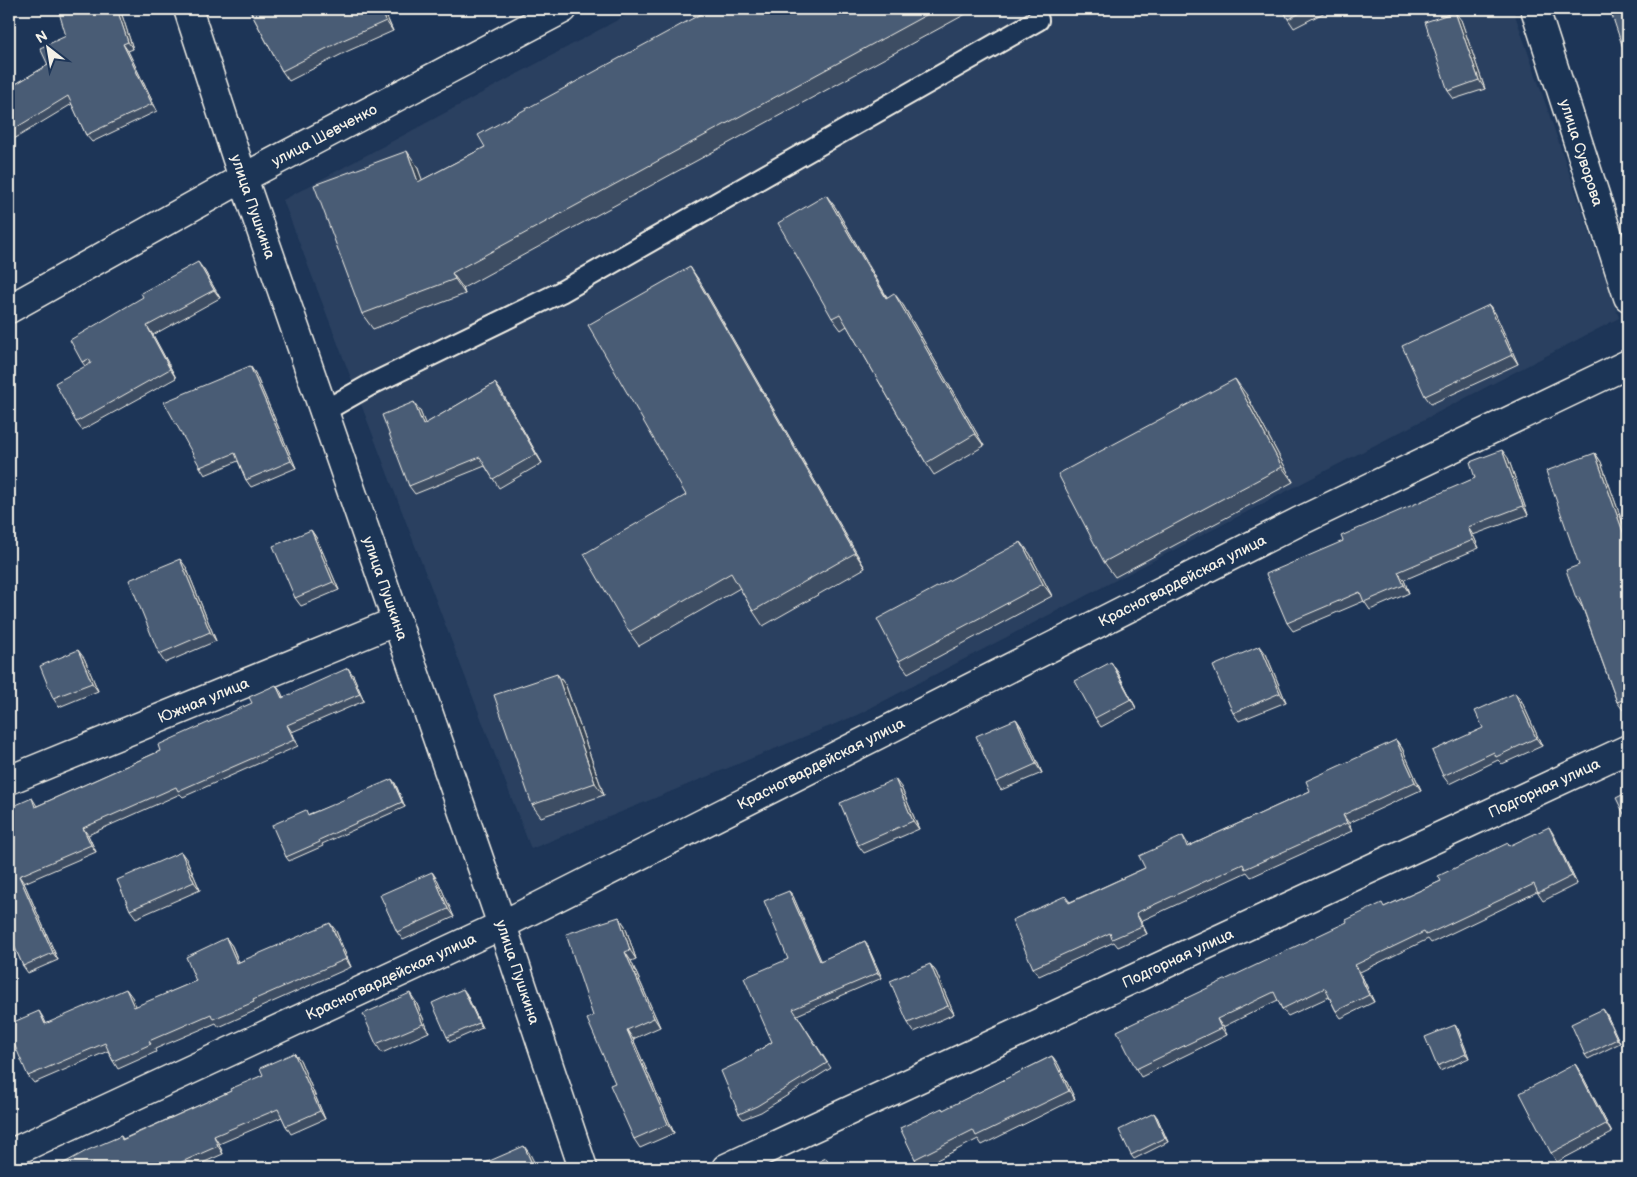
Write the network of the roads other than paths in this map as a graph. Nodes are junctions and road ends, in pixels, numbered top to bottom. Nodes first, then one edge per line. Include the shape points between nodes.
1 (188, 9) edge
2 (563, 9) edge
3 (1535, 9) edge
4 (1038, 20) dead end
5 (243, 178) junction
6 (1628, 297) edge
7 (9, 309) edge
8 (1628, 364) edge
9 (324, 411) junction
10 (396, 621) junction
11 (1628, 749) edge
12 (9, 780) edge
13 (502, 926) junction
14 (9, 1154) edge
15 (583, 1168) edge
16 (726, 1168) edge

1 - 5 street, улица Пушкина
2 - 5 street, улица Шевченко
3 - 6 street, улица Суворова
4 - 9 lane via 561,292 370,385
5 - 7 street, улица Шевченко
5 - 9 street, улица Пушкина
8 - 13 street, Красногвардейская улица via 1298,522
9 - 10 street, улица Пушкина
10 - 12 street, Южная улица
10 - 13 street, улица Пушкина
11 - 16 street, Подгорная улица
13 - 14 street, Красногвардейская улица
13 - 15 street, улица Пушкина

